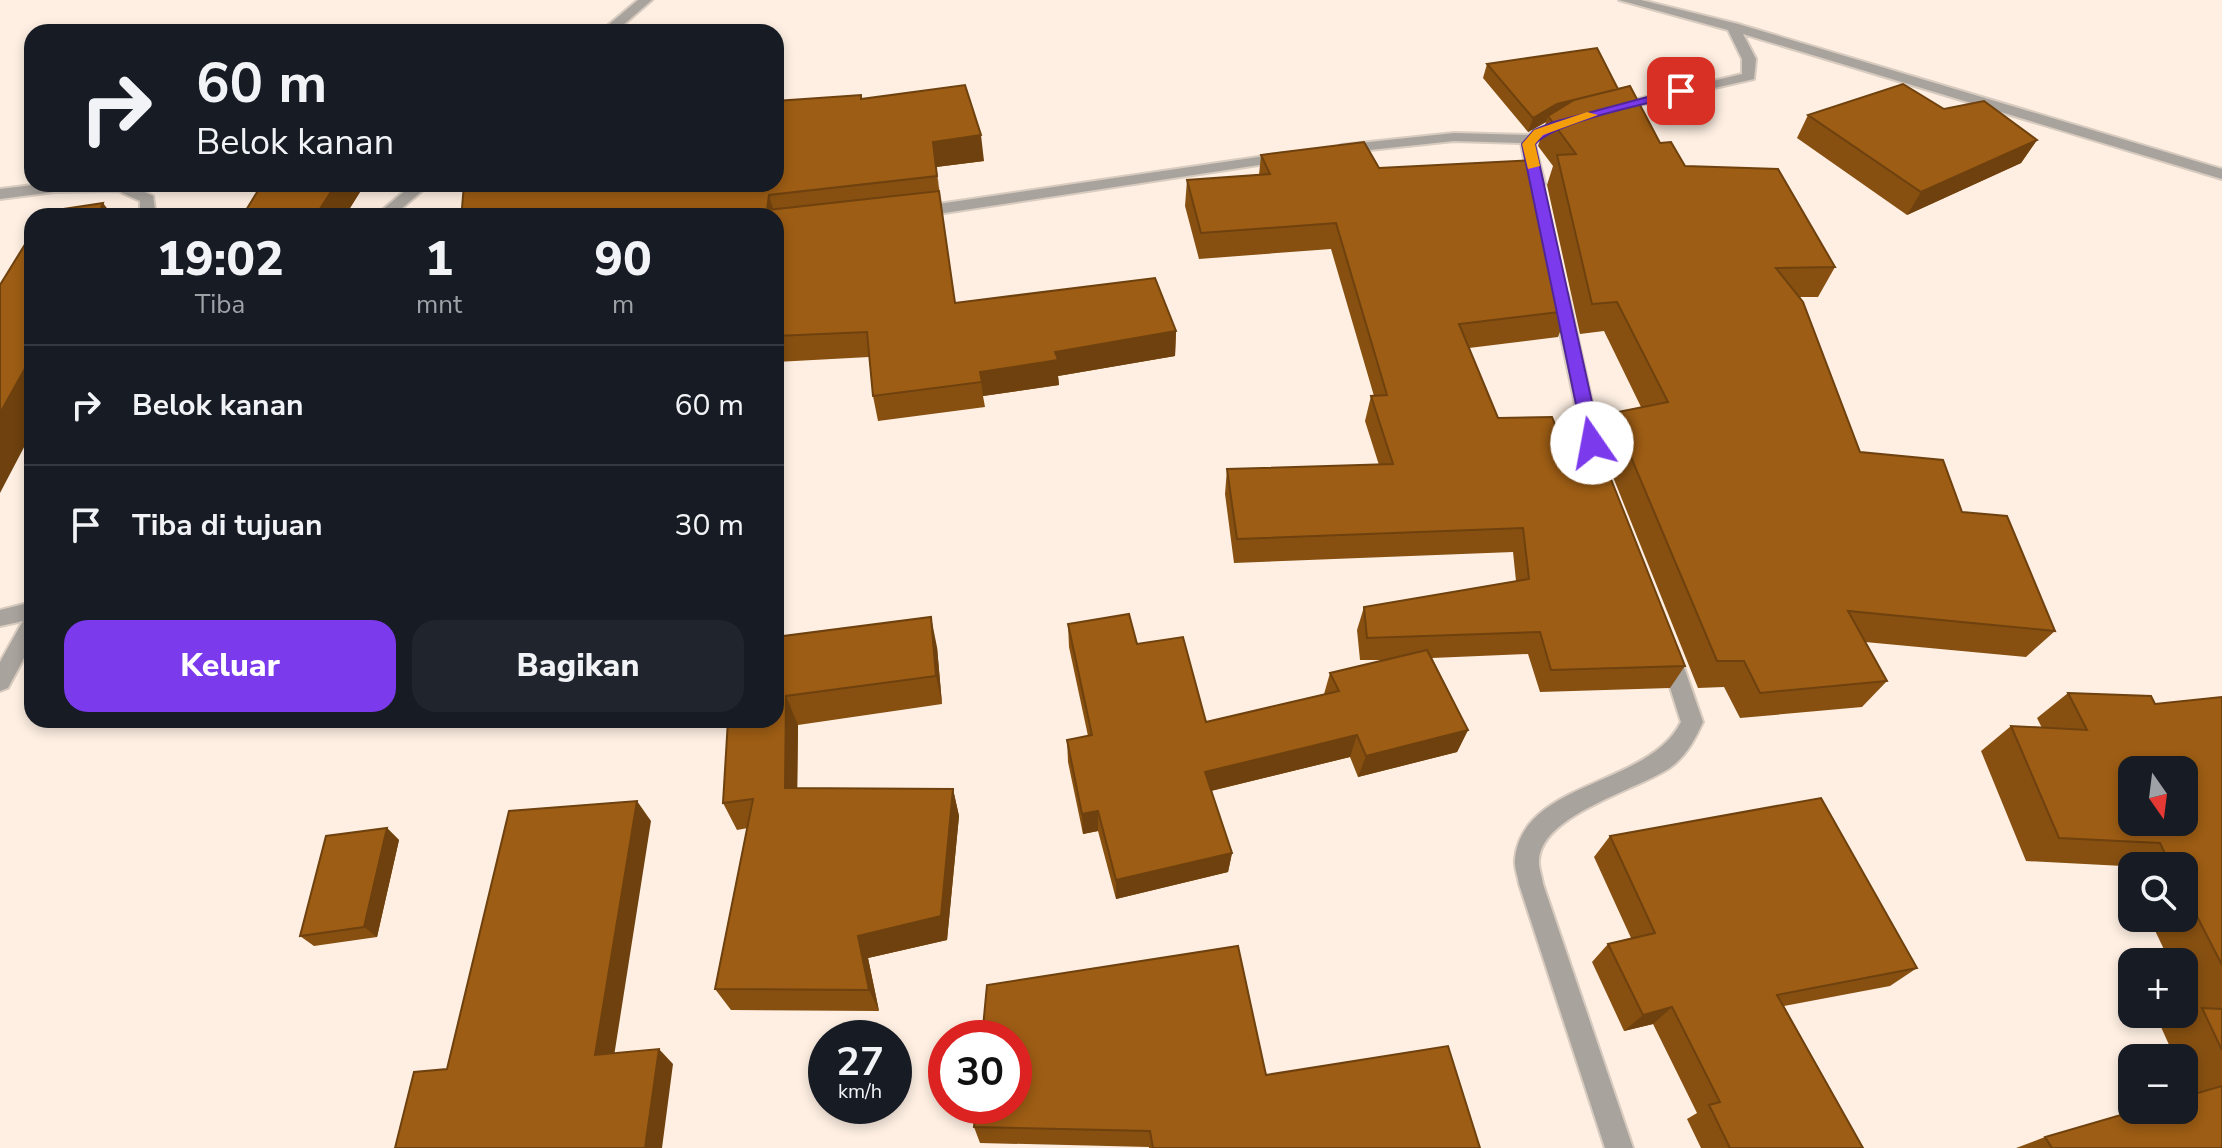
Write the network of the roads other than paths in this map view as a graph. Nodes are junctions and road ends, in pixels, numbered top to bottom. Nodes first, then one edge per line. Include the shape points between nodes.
1 (646, 0) edge
2 (1625, 0) edge
3 (617, 24) edge
4 (1733, 27) junction
5 (1532, 139) junction
6 (1330, 151) edge
7 (1303, 155) edge
8 (2222, 174) edge
9 (24, 191) edge
10 (133, 192) edge
11 (412, 192) edge
12 (0, 194) edge
13 (1541, 204) edge
14 (148, 208) edge
15 (393, 208) edge
16 (900, 215) edge
17 (1557, 278) edge
18 (1599, 473) edge
19 (24, 612) edge
20 (0, 618) edge
21 (1661, 632) edge
22 (24, 638) edge
23 (0, 682) edge
24 (1619, 1148) edge

1 - 3 street
2 - 4 street
4 - 5 street via 1749,59 1749,76 1588,116
4 - 8 street
5 - 6 street via 1454,137
5 - 13 street via 1528,144
7 - 16 street
9 - 12 street
10 - 14 street via 148,199
11 - 15 street
17 - 18 street
19 - 20 street
21 - 24 street via 1692,722 1679,746 1552,818 1537,833 1527,858 1531,884
22 - 23 street

